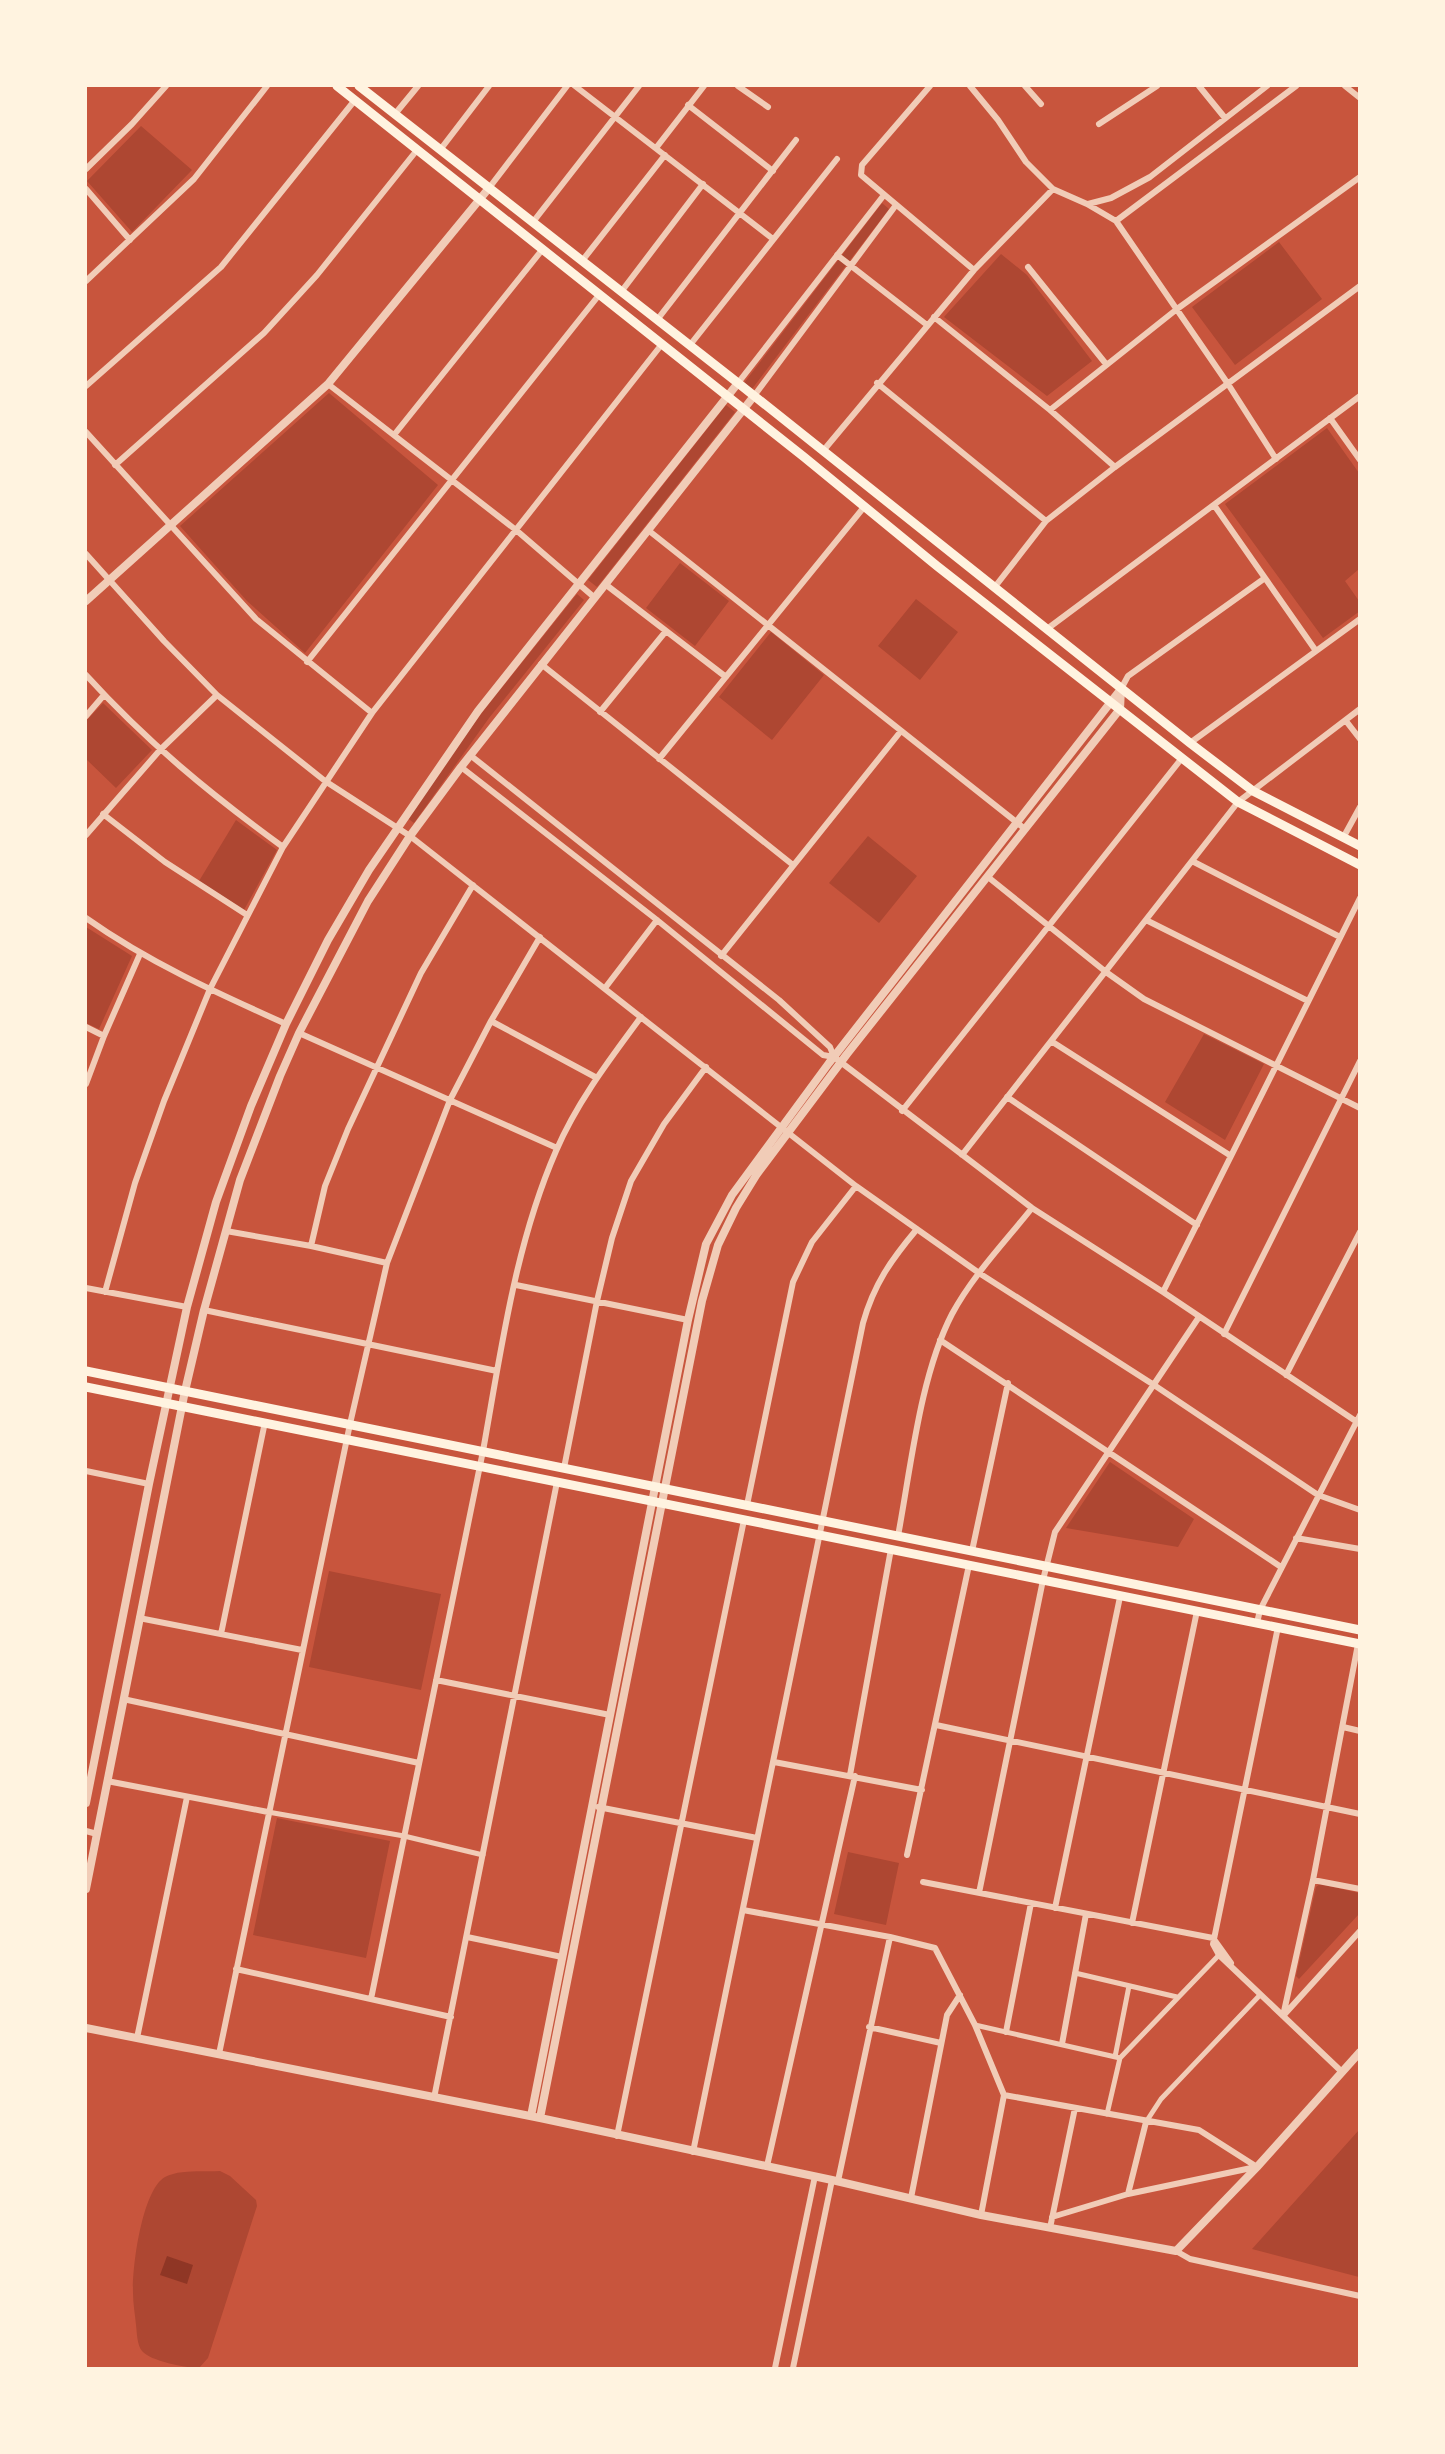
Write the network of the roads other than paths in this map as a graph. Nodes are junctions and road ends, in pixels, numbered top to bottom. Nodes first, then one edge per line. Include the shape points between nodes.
1 (166, 86) edge
2 (267, 86) edge
3 (337, 86) edge
4 (359, 86) edge
5 (418, 86) edge
6 (489, 86) edge
7 (567, 86) edge
8 (575, 86) edge
9 (639, 86) edge
10 (704, 86) edge
11 (738, 86) edge
12 (930, 86) edge
13 (970, 86) edge
14 (1025, 86) edge
15 (1157, 86) edge
16 (1199, 86) edge
17 (1267, 86) edge
18 (1296, 86) edge
19 (1345, 86) edge
20 (1359, 98) edge
21 (355, 100) junction
22 (1041, 104) dead end
23 (688, 105) junction
24 (768, 107) dead end
25 (395, 114) junction
26 (615, 117) junction
27 (1225, 118) junction
28 (1099, 124) dead end
29 (795, 140) dead end
30 (656, 148) junction
31 (417, 150) junction
32 (440, 150) junction
33 (665, 155) junction
34 (837, 159) dead end
35 (86, 169) edge
36 (773, 171) junction
37 (1359, 177) edge
38 (703, 184) junction
39 (489, 188) junction
40 (86, 189) edge
41 (1053, 189) junction
42 (884, 195) junction
43 (480, 200) junction
44 (1087, 204) junction
45 (896, 205) junction
46 (740, 213) junction
47 (1116, 221) junction
48 (532, 222) junction
49 (773, 239) junction
50 (130, 240) junction
51 (542, 250) junction
52 (837, 255) junction
53 (582, 261) junction
54 (851, 266) junction
55 (1028, 267) dead end
56 (974, 270) junction
57 (86, 281) edge
58 (1359, 286) edge
59 (621, 292) junction
60 (599, 295) junction
61 (1177, 309) junction
62 (934, 317) junction
63 (657, 320) junction
64 (927, 325) junction
65 (662, 344) junction
66 (690, 345) junction
67 (1106, 364) junction
68 (738, 383) junction
69 (878, 383) junction
70 (328, 384) junction
71 (1228, 384) junction
72 (86, 387) edge
73 (728, 396) junction
74 (754, 396) junction
75 (1359, 396) edge
76 (743, 409) junction
77 (1050, 410) junction
78 (1330, 418) junction
79 (86, 432) edge
80 (394, 435) junction
81 (823, 451) junction
82 (1276, 459) junction
83 (1359, 459) edge
84 (115, 465) junction
85 (1115, 467) junction
86 (451, 480) junction
87 (1214, 506) junction
88 (864, 507) junction
89 (1046, 521) junction
90 (168, 525) junction
91 (516, 530) junction
92 (648, 530) junction
93 (86, 554) edge
94 (1265, 578) junction
95 (108, 579) junction
96 (578, 584) junction
97 (605, 584) junction
98 (994, 588) junction
99 (595, 598) junction
100 (86, 601) edge
101 (1359, 620) edge
102 (768, 626) junction
103 (1047, 629) junction
104 (666, 631) junction
105 (1316, 651) junction
106 (307, 662) junction
107 (540, 664) junction
108 (86, 675) edge
109 (726, 677) junction
110 (1121, 689) junction
111 (104, 695) junction
112 (217, 695) junction
113 (1109, 703) junction
114 (1120, 709) junction
115 (1359, 709) edge
116 (600, 712) junction
117 (372, 713) junction
118 (86, 716) edge
119 (1346, 721) junction
120 (901, 731) junction
121 (1359, 739) edge
122 (1190, 743) junction
123 (160, 750) junction
124 (470, 755) junction
125 (1182, 758) junction
126 (659, 759) junction
127 (461, 767) junction
128 (326, 781) junction
129 (1253, 791) junction
130 (1238, 802) junction
131 (1359, 807) edge
132 (103, 814) junction
133 (397, 826) junction
134 (1022, 826) junction
135 (86, 835) edge
136 (410, 836) junction
137 (1343, 838) junction
138 (1359, 846) edge
139 (283, 847) junction
140 (1192, 861) junction
141 (794, 865) junction
142 (1359, 866) edge
143 (987, 877) junction
144 (473, 885) junction
145 (1359, 898) edge
146 (246, 915) junction
147 (86, 918) edge
148 (657, 920) junction
149 (1146, 920) junction
150 (1049, 926) junction
151 (540, 937) junction
152 (1340, 937) junction
153 (140, 954) junction
154 (721, 956) junction
155 (1106, 972) junction
156 (605, 988) junction
157 (210, 989) junction
158 (1308, 1001) junction
159 (641, 1017) junction
160 (491, 1021) junction
161 (286, 1023) junction
162 (86, 1027) edge
163 (299, 1033) junction
164 (104, 1036) junction
165 (1051, 1041) junction
166 (837, 1060) junction
167 (1359, 1061) edge
168 (1275, 1066) junction
169 (706, 1067) junction
170 (377, 1068) junction
171 (597, 1078) junction
172 (86, 1084) edge
173 (1007, 1097) junction
174 (1340, 1099) junction
175 (450, 1100) junction
176 (1359, 1108) edge
177 (902, 1111) junction
178 (784, 1130) junction
179 (557, 1148) junction
180 (962, 1155) junction
181 (1231, 1156) junction
182 (856, 1186) junction
183 (1032, 1208) junction
184 (1197, 1225) junction
185 (917, 1229) junction
186 (226, 1231) junction
187 (1359, 1232) edge
188 (311, 1246) junction
189 (387, 1263) junction
190 (980, 1274) junction
191 (516, 1285) junction
192 (86, 1288) edge
193 (105, 1292) junction
194 (1163, 1292) junction
195 (597, 1301) junction
196 (188, 1307) junction
197 (204, 1310) junction
198 (1199, 1317) junction
199 (688, 1320) junction
200 (1224, 1334) junction
201 (940, 1340) junction
202 (367, 1344) junction
203 (86, 1371) edge
204 (497, 1371) junction
205 (1286, 1375) junction
206 (1008, 1383) junction
207 (1154, 1385) junction
208 (86, 1387) edge
209 (169, 1388) junction
210 (185, 1391) junction
211 (166, 1403) junction
212 (182, 1406) junction
213 (1359, 1414) edge
214 (266, 1422) junction
215 (1357, 1423) edge
216 (350, 1424) junction
217 (347, 1440) junction
218 (483, 1451) junction
219 (1110, 1451) junction
220 (480, 1466) junction
221 (564, 1468) junction
222 (86, 1471) edge
223 (557, 1482) junction
224 (149, 1484) junction
225 (661, 1487) junction
226 (1318, 1494) junction
227 (658, 1502) junction
228 (747, 1505) junction
229 (1359, 1510) edge
230 (821, 1520) junction
231 (744, 1521) junction
232 (820, 1535) junction
233 (898, 1536) junction
234 (1296, 1538) junction
235 (1359, 1549) edge
236 (891, 1550) junction
237 (972, 1551) junction
238 (969, 1565) junction
239 (1047, 1566) junction
240 (1281, 1567) junction
241 (1043, 1580) junction
242 (1120, 1597) junction
243 (1260, 1610) junction
244 (1197, 1611) junction
245 (139, 1618) junction
246 (1257, 1623) junction
247 (1278, 1627) junction
248 (1359, 1630) edge
249 (221, 1634) junction
250 (1359, 1644) edge
251 (302, 1650) junction
252 (436, 1680) junction
253 (514, 1695) junction
254 (123, 1699) junction
255 (610, 1715) junction
256 (936, 1725) junction
257 (1342, 1727) junction
258 (1359, 1731) edge
259 (285, 1735) junction
260 (1011, 1741) junction
261 (1087, 1756) junction
262 (774, 1762) junction
263 (419, 1763) junction
264 (1163, 1773) junction
265 (852, 1776) junction
266 (107, 1781) junction
267 (922, 1790) junction
268 (1245, 1790) junction
269 (187, 1797) junction
270 (86, 1803) edge
271 (596, 1806) junction
272 (1326, 1807) junction
273 (268, 1812) junction
274 (1359, 1814) edge
275 (683, 1824) junction
276 (86, 1831) edge
277 (97, 1834) junction
278 (404, 1836) junction
279 (757, 1838) junction
280 (483, 1855) junction
281 (907, 1855) dead end
282 (1312, 1880) junction
283 (923, 1882) dead end
284 (86, 1889) edge
285 (1359, 1889) edge
286 (979, 1893) junction
287 (1031, 1903) junction
288 (1055, 1908) junction
289 (743, 1910) junction
290 (1086, 1914) junction
291 (1132, 1923) junction
292 (822, 1924) junction
293 (1359, 1931) edge
294 (467, 1937) junction
295 (890, 1937) junction
296 (1213, 1938) junction
297 (1219, 1955) junction
298 (562, 1957) junction
299 (236, 1969) junction
300 (1075, 1973) junction
301 (1239, 1974) junction
302 (1129, 1986) junction
303 (960, 1995) junction
304 (1260, 1995) junction
305 (1178, 1997) junction
306 (371, 1998) junction
307 (1283, 2016) junction
308 (451, 2017) junction
309 (975, 2025) junction
310 (869, 2027) junction
311 (86, 2028) edge
312 (1006, 2032) junction
313 (137, 2038) junction
314 (941, 2043) junction
315 (1062, 2044) junction
316 (1359, 2052) edge
317 (219, 2054) junction
318 (1117, 2057) junction
319 (1342, 2072) junction
320 (1004, 2095) junction
321 (434, 2098) junction
322 (1075, 2108) junction
323 (1107, 2114) junction
324 (531, 2116) junction
325 (540, 2118) junction
326 (1146, 2121) junction
327 (617, 2136) junction
328 (693, 2152) junction
329 (767, 2166) junction
330 (1257, 2167) junction
331 (815, 2176) junction
332 (835, 2181) junction
333 (1128, 2194) junction
334 (911, 2198) junction
335 (981, 2215) junction
336 (1052, 2217) junction
337 (1050, 2228) junction
338 (1176, 2251) junction
339 (1359, 2296) edge
340 (775, 2368) edge
341 (793, 2368) edge

1 - 35 street
2 - 50 street via 194,179
3 - 21 main road
4 - 25 main road
5 - 25 street
6 - 32 street
7 - 39 street
8 - 26 street
9 - 26 street
10 - 23 street
11 - 24 street
12 - 42 street via 862,165 861,174
13 - 41 street via 1026,162
14 - 22 street
15 - 28 street
16 - 27 street
17 - 27 street
18 - 47 street
19 - 20 street
21 - 31 main road
21 - 72 street via 221,267
23 - 30 street
23 - 36 street
25 - 32 main road
26 - 30 street
26 - 48 street
27 - 44 street via 1143,182 1111,198
29 - 36 street
30 - 33 street
31 - 43 main road
31 - 84 street via 317,275 264,333
32 - 39 main road
33 - 38 street
33 - 53 street
34 - 49 street
36 - 46 street
37 - 61 street
38 - 46 street
38 - 59 street
39 - 43 street
39 - 48 main road
40 - 50 street
41 - 44 street
41 - 56 street
42 - 45 street
42 - 52 street
43 - 51 main road
43 - 70 street
44 - 47 street
45 - 54 street
45 - 56 street
46 - 49 street
46 - 63 street
47 - 61 street
48 - 53 main road
49 - 66 street
50 - 57 street
51 - 60 main road
51 - 80 street
52 - 54 street
52 - 68 street
53 - 59 main road
54 - 64 street
54 - 74 street
55 - 67 street
56 - 62 street
58 - 71 street
59 - 63 main road
60 - 65 main road
60 - 86 street
61 - 67 street
61 - 71 street
62 - 64 street
62 - 77 street
63 - 66 main road
64 - 69 street
65 - 73 main road
65 - 91 street
66 - 68 main road
67 - 77 street
68 - 73 street
68 - 74 main road
69 - 81 street
69 - 89 street
70 - 80 street
70 - 90 street
71 - 82 street
71 - 85 street
73 - 76 main road
73 - 96 street
74 - 76 street
74 - 81 main road
75 - 78 street
76 - 88 main road
76 - 92 street
77 - 85 street
78 - 82 street
78 - 83 street
79 - 84 street
80 - 86 street
81 - 98 main road
82 - 87 street
84 - 90 street
85 - 89 street
86 - 91 street
86 - 106 street
87 - 94 street
87 - 103 street
88 - 102 street
88 - 113 main road
89 - 98 street
90 - 95 street
90 - 106 street via 256,619
91 - 96 street
91 - 117 street
92 - 97 street
92 - 102 street
93 - 95 street
94 - 105 street
94 - 110 street via 1128,676
95 - 100 street
95 - 112 street
96 - 99 street
96 - 133 street via 478,711
97 - 99 street
97 - 104 street
98 - 103 main road
99 - 107 street
101 - 105 street
102 - 109 street
102 - 120 street
103 - 110 main road
104 - 109 street
104 - 116 street
105 - 122 street
106 - 117 street
107 - 116 street
107 - 124 street
108 - 111 street
109 - 126 street
110 - 113 street
110 - 114 street
110 - 122 main road
111 - 118 street
111 - 123 street
112 - 123 street
112 - 128 street
113 - 114 main road
113 - 134 street
114 - 125 main road
114 - 134 street
115 - 119 street
116 - 126 street
117 - 128 street
119 - 121 street
119 - 129 street
120 - 134 street
120 - 141 street
122 - 129 main road
123 - 132 street
123 - 139 street
124 - 127 street
124 - 154 street
125 - 130 main road
125 - 150 street
126 - 141 street
127 - 136 street
127 - 148 street
128 - 133 street
128 - 139 street
129 - 130 street
129 - 137 main road
130 - 140 street
130 - 142 main road
131 - 137 street
132 - 135 street
132 - 146 street via 165,862
133 - 136 street
133 - 161 street via 328,940
134 - 143 street
134 - 166 street
136 - 144 street
136 - 163 street via 368,901
137 - 138 main road
139 - 146 street
140 - 149 street
140 - 152 street
141 - 154 street
143 - 150 street
143 - 166 street
144 - 151 street
144 - 170 street via 421,974
145 - 152 street
146 - 157 street
147 - 153 street
148 - 156 street
148 - 166 street via 823,1055
149 - 155 street
149 - 158 street
150 - 155 street
150 - 177 street
151 - 156 street
151 - 160 street
152 - 158 street
153 - 157 street
153 - 164 street
154 - 166 street via 788,1008 830,1047
155 - 165 street
155 - 168 street via 1144,999
156 - 159 street
157 - 161 street
157 - 193 street via 135,1183
158 - 168 street
159 - 169 street
159 - 171 street
160 - 171 street
160 - 175 street
161 - 196 street via 216,1202
162 - 164 street
163 - 170 street
163 - 186 street via 240,1180
164 - 172 street
165 - 173 street
165 - 181 street
166 - 177 street
166 - 178 street
167 - 174 street
168 - 174 street
168 - 181 street
169 - 178 street
169 - 195 street via 664,1124 631,1181
170 - 175 street
170 - 188 street via 326,1186
171 - 179 street
173 - 180 street
173 - 184 street
174 - 176 street
174 - 200 street
175 - 179 street
175 - 189 street
177 - 180 street
178 - 182 street
178 - 199 street via 732,1195 713,1229 700,1261
178 - 225 street via 718,1245
179 - 191 street via 531,1213
180 - 183 street
181 - 184 street
182 - 185 street
182 - 228 street via 812,1242 793,1282
183 - 190 street
183 - 194 street
184 - 194 street
185 - 190 street
185 - 230 street via 884,1272 871,1297
186 - 188 street
186 - 197 street
187 - 205 street
188 - 189 street
189 - 202 street
190 - 201 street
190 - 207 street
191 - 195 street
191 - 204 street
192 - 193 street
193 - 196 street
194 - 198 street
195 - 199 street
195 - 221 street
196 - 209 street
197 - 202 street
197 - 210 street
198 - 200 street
198 - 207 street
199 - 225 street
200 - 205 street
201 - 206 street
201 - 233 street via 926,1386
202 - 204 street
202 - 216 street
203 - 209 main road
204 - 218 street
205 - 215 street
206 - 219 street
206 - 237 street
207 - 219 street
207 - 226 street
208 - 211 main road
209 - 210 main road
209 - 211 street
210 - 212 street
210 - 216 main road
211 - 212 main road
211 - 224 street
212 - 214 main road
212 - 245 street
213 - 215 street
214 - 217 main road
214 - 249 street
215 - 226 street
216 - 217 street
216 - 218 main road
217 - 220 main road
217 - 251 street
218 - 220 street
218 - 221 main road
219 - 239 street via 1055,1532
219 - 240 street
220 - 223 main road
220 - 252 street
221 - 225 main road
222 - 224 street
223 - 227 main road
223 - 253 street
224 - 270 street
225 - 227 street
225 - 228 main road
226 - 229 street
226 - 234 street
227 - 231 main road
227 - 255 street
227 - 271 street
228 - 230 main road
230 - 232 street
230 - 233 main road
231 - 232 main road
231 - 275 street
232 - 236 main road
232 - 262 street
233 - 237 main road
234 - 235 street
234 - 240 street
236 - 238 main road
236 - 265 street
237 - 239 main road
238 - 241 main road
238 - 256 street
239 - 241 street
239 - 243 main road
240 - 243 street
241 - 242 main road
241 - 260 street
242 - 244 main road
242 - 261 street
243 - 246 street
243 - 248 main road
244 - 246 main road
244 - 264 street
245 - 249 street
245 - 254 street
246 - 247 main road
247 - 250 main road
247 - 268 street
249 - 251 street
250 - 257 street
251 - 259 street
252 - 253 street
252 - 263 street
253 - 255 street
253 - 280 street
254 - 259 street
254 - 266 street
255 - 271 street
256 - 260 street
256 - 267 street
257 - 258 street
257 - 272 street
259 - 263 street
259 - 273 street
260 - 261 street
260 - 286 street
261 - 264 street
261 - 288 street
262 - 265 street
262 - 279 street
263 - 278 street
264 - 268 street
264 - 291 street
265 - 267 street
265 - 292 street
266 - 269 street
266 - 277 street
267 - 281 street
268 - 272 street
268 - 296 street
269 - 273 street
269 - 313 street
271 - 275 street
271 - 298 street
271 - 325 street
272 - 274 street
272 - 282 street
273 - 278 street
273 - 299 street
275 - 279 street
275 - 327 street
276 - 277 street
277 - 284 street
278 - 280 street
278 - 306 street
279 - 289 street
280 - 294 street
282 - 285 street
282 - 307 street
283 - 286 street
286 - 287 street
287 - 288 street
287 - 312 street
288 - 290 street
289 - 292 street
289 - 328 street
290 - 291 street
290 - 300 street
291 - 296 street
292 - 295 street
292 - 329 street
293 - 307 street
294 - 298 street
294 - 308 street
295 - 303 street via 936,1948
295 - 310 street
296 - 297 street
296 - 301 street
297 - 301 street
297 - 305 street
298 - 324 street
299 - 306 street
299 - 317 street
300 - 302 street
300 - 315 street
301 - 304 street
302 - 305 street
302 - 318 street
303 - 309 street
303 - 314 street via 948,2015
304 - 307 street
304 - 326 street via 1161,2099
305 - 318 street
306 - 308 street
307 - 319 street
308 - 321 street
309 - 312 street
309 - 320 street
310 - 314 street
310 - 332 street
311 - 313 street
312 - 315 street
313 - 317 street
314 - 334 street
315 - 318 street
316 - 319 street
317 - 321 street
318 - 323 street
319 - 330 street
320 - 322 street
320 - 335 street
321 - 324 street
322 - 323 street
322 - 336 street
323 - 326 street
324 - 325 street
325 - 327 street
326 - 330 street via 1199,2130
326 - 333 street
327 - 328 street
328 - 329 street
329 - 331 street
330 - 333 street
330 - 338 street
331 - 332 street
331 - 340 street
332 - 334 street
332 - 341 street
333 - 336 street
334 - 335 street
335 - 337 street
336 - 337 street
337 - 338 street
338 - 339 street via 1190,2259

